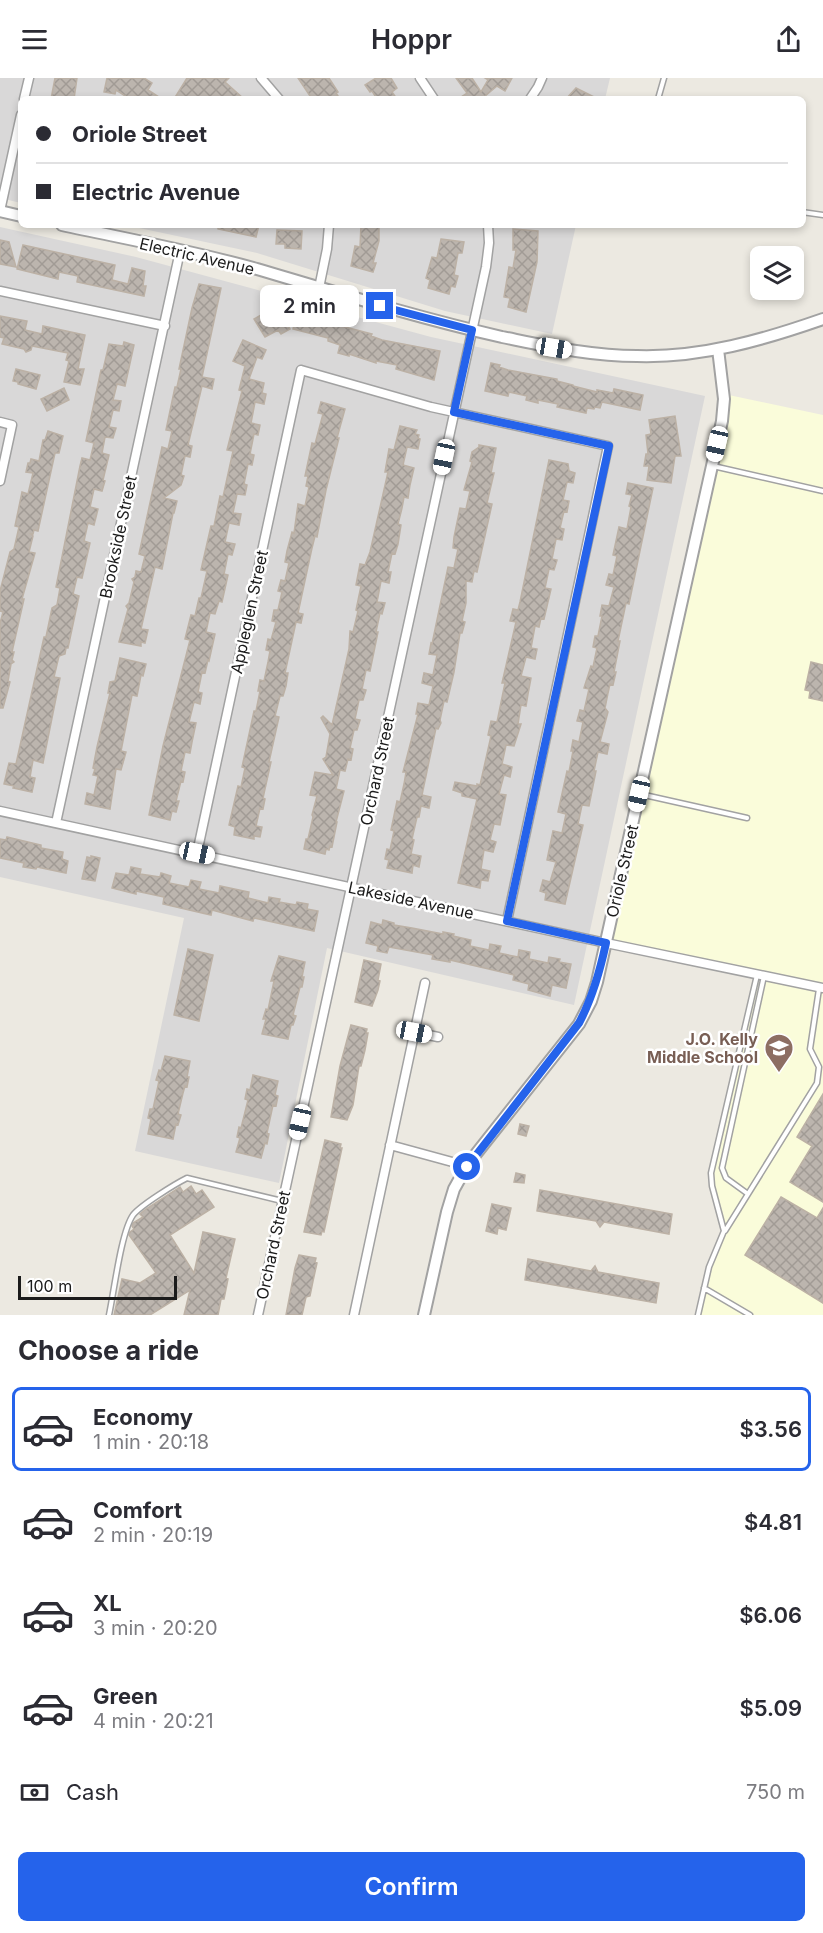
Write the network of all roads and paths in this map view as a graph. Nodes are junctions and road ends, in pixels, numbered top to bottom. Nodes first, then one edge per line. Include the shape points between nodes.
1 (29, 78) edge
2 (261, 78) edge
3 (420, 78) edge
4 (542, 78) edge
5 (664, 78) edge
6 (25, 96) edge
7 (276, 96) edge
8 (432, 96) edge
9 (532, 96) edge
10 (659, 96) edge
11 (18, 129) edge
12 (0, 211) edge
13 (806, 213) edge
14 (18, 215) edge
15 (823, 215) edge
16 (76, 228) edge
17 (329, 228) edge
18 (488, 228) edge
19 (180, 251) junction
20 (319, 288) junction
21 (0, 291) edge
22 (823, 319) edge
23 (165, 326) junction
24 (472, 330) junction
25 (717, 349) junction
26 (454, 412) junction
27 (0, 422) edge
28 (712, 466) junction
29 (0, 481) edge
30 (823, 491) edge
31 (639, 794) junction
32 (0, 811) edge
33 (747, 818) dead end
34 (56, 823) junction
35 (197, 853) junction
36 (352, 887) junction
37 (507, 921) junction
38 (606, 943) junction
39 (761, 975) junction
40 (425, 983) dead end
41 (821, 987) edge
42 (414, 1032) junction
43 (438, 1037) dead end
44 (390, 1145) junction
45 (467, 1167) junction
46 (748, 1194) junction
47 (283, 1201) junction
48 (724, 1231) junction
49 (704, 1288) junction
50 (109, 1315) edge
51 (258, 1315) edge
52 (354, 1315) edge
53 (424, 1315) edge
54 (698, 1315) edge
55 (750, 1315) edge

1 - 6 street
2 - 7 street
3 - 8 street
4 - 9 street
5 - 10 lane
11 - 12 street
12 - 14 street
13 - 15 lane
16 - 19 street, Electric Avenue
17 - 20 street
18 - 24 street, Orchard Street via 486,267
19 - 20 street, Electric Avenue
19 - 23 street, Brookside Street
20 - 24 street, Electric Avenue
21 - 23 street
22 - 25 street, Electric Avenue
23 - 34 street, Brookside Street
24 - 25 street, Electric Avenue via 596,354 681,355
24 - 26 street, Orchard Street
25 - 28 street, Oriole Street via 724,399
26 - 35 street, Appleglen Street via 301,370
26 - 36 street, Orchard Street
26 - 37 street via 609,446
27 - 29 street via 12,425
28 - 30 lane
28 - 31 street, Oriole Street
31 - 33 lane
31 - 38 street, Oriole Street
32 - 34 street, Lakeside Avenue
34 - 35 street, Lakeside Avenue
35 - 36 street, Lakeside Avenue
36 - 37 street, Lakeside Avenue
36 - 47 street, Orchard Street
37 - 38 street, Lakeside Avenue
38 - 39 street, Lakeside Avenue
38 - 45 street, Oriole Street via 591,1001 579,1023
39 - 41 street, Lakeside Avenue
39 - 46 lane via 722,1168 726,1178
39 - 48 lane via 711,1173
40 - 42 street
41 - 46 lane via 810,1049 819,1067 817,1083
42 - 43 street
42 - 44 street
44 - 45 street
44 - 52 street
45 - 53 street, Oriole Street via 447,1212
46 - 48 lane
47 - 50 lane via 187,1178 172,1186 134,1214 125,1232
47 - 51 street, Orchard Street
48 - 49 lane
49 - 54 lane
49 - 55 lane

